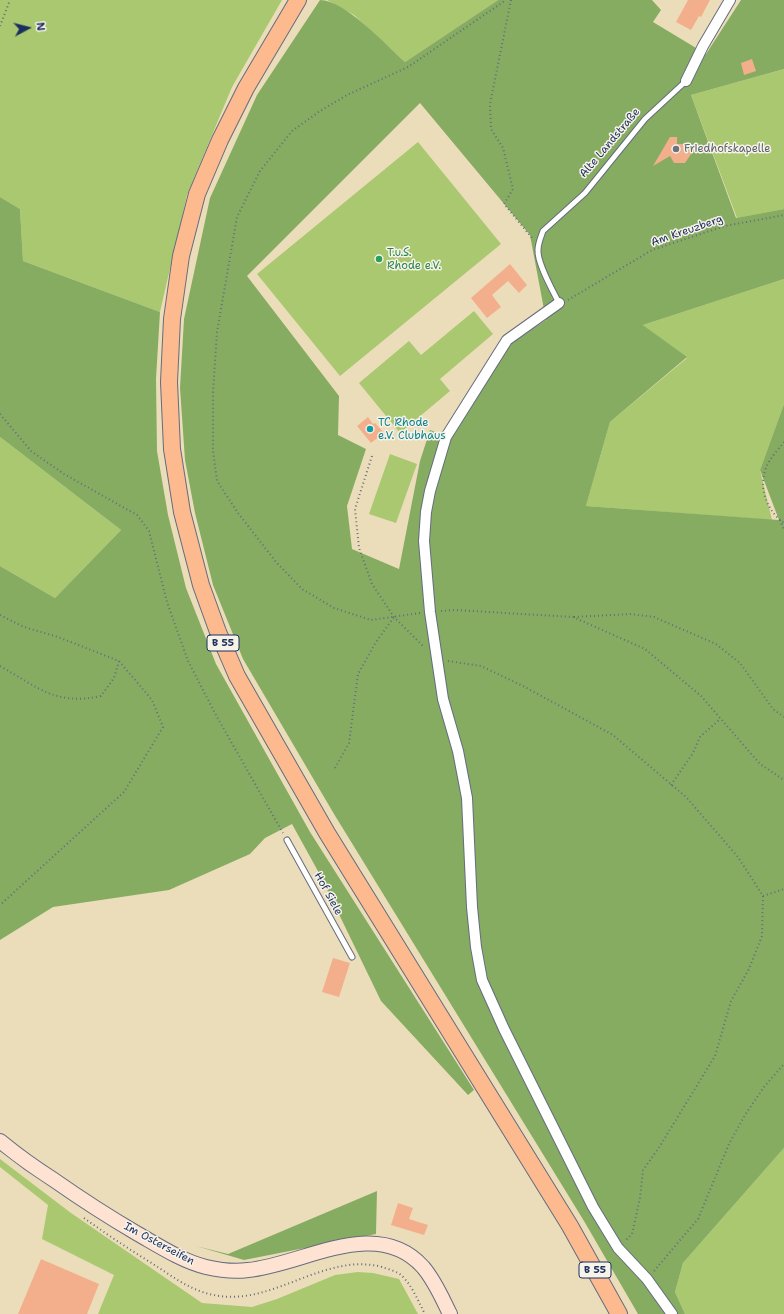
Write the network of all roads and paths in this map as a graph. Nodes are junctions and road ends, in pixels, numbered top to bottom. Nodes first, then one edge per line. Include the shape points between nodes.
1 (10, 0) edge
2 (298, 0) edge
3 (506, 0) edge
4 (511, 0) edge
5 (730, 0) edge
6 (0, 26) edge
7 (686, 81) joint
8 (784, 215) edge
9 (538, 246) junction
10 (559, 303) junction
11 (0, 414) edge
12 (784, 442) edge
13 (372, 456) dead end
14 (780, 520) junction
15 (784, 523) edge
16 (784, 530) edge
17 (430, 612) junction
18 (0, 615) edge
19 (394, 617) junction
20 (573, 617) junction
21 (436, 659) junction
22 (119, 661) junction
23 (0, 666) edge
24 (784, 717) edge
25 (720, 718) junction
26 (335, 768) dead end
27 (784, 780) edge
28 (671, 785) junction
29 (287, 840) joint
30 (784, 889) edge
31 (763, 896) junction
32 (0, 905) edge
33 (352, 957) dead end
34 (784, 1064) edge
35 (0, 1141) edge
36 (618, 1248) junction
37 (647, 1279) junction
38 (450, 1314) edge
39 (619, 1314) edge
40 (672, 1314) edge

1 - 6 path
2 - 39 main road, B 55 via 246,88 220,140 197,194 181,256 172,319 169,382 172,449 182,512 201,585 237,676 327,833 570,1226
3 - 19 path via 408,67 347,95 292,132 260,171 237,217 226,273 217,332 213,392 213,451 218,482 238,514 302,590 334,608 371,620
4 - 9 path via 490,104 491,129 503,148 513,189 504,204
5 - 7 street, Alte Landstraße
7 - 9 lane, Alte Landstraße via 645,119 585,192 543,231
8 - 10 path, Am Kreuzberg via 725,226 652,250 573,298
9 - 10 lane via 541,264
10 - 17 street via 507,340 446,437 426,512 424,541
11 - 29 path via 31,451 64,474 137,515 149,531 167,602 188,661
12 - 14 path via 766,467 762,487 766,502
13 - 19 path via 355,509 360,548 372,584
14 - 15 path
14 - 16 path
17 - 19 path
17 - 20 path via 455,610
17 - 21 street
18 - 22 path via 24,627 58,637
19 - 21 path
19 - 26 path via 358,674 349,742
20 - 24 path via 631,614 654,617 716,644 740,663 773,708
20 - 25 path via 645,649 700,696
21 - 28 path via 482,666 530,690 613,735
21 - 36 street via 467,798 472,900 482,980 593,1208
22 - 23 path via 114,678 101,696 87,699 69,699 47,694
22 - 32 path via 152,700 163,727 124,792
25 - 27 path via 760,764
25 - 28 path via 700,737 693,753
28 - 31 path via 686,797 738,857
29 - 33 lane, Hof Siele
30 - 31 path
31 - 36 path via 762,936 749,969 731,1000 715,1056 644,1170 632,1234
34 - 37 path via 764,1087 738,1127 698,1219
35 - 38 street, Im Osterseifen via 104,1214 185,1259 217,1269 248,1270 273,1266 340,1246 390,1246 404,1252 422,1266 432,1278
36 - 37 street
37 - 40 street

